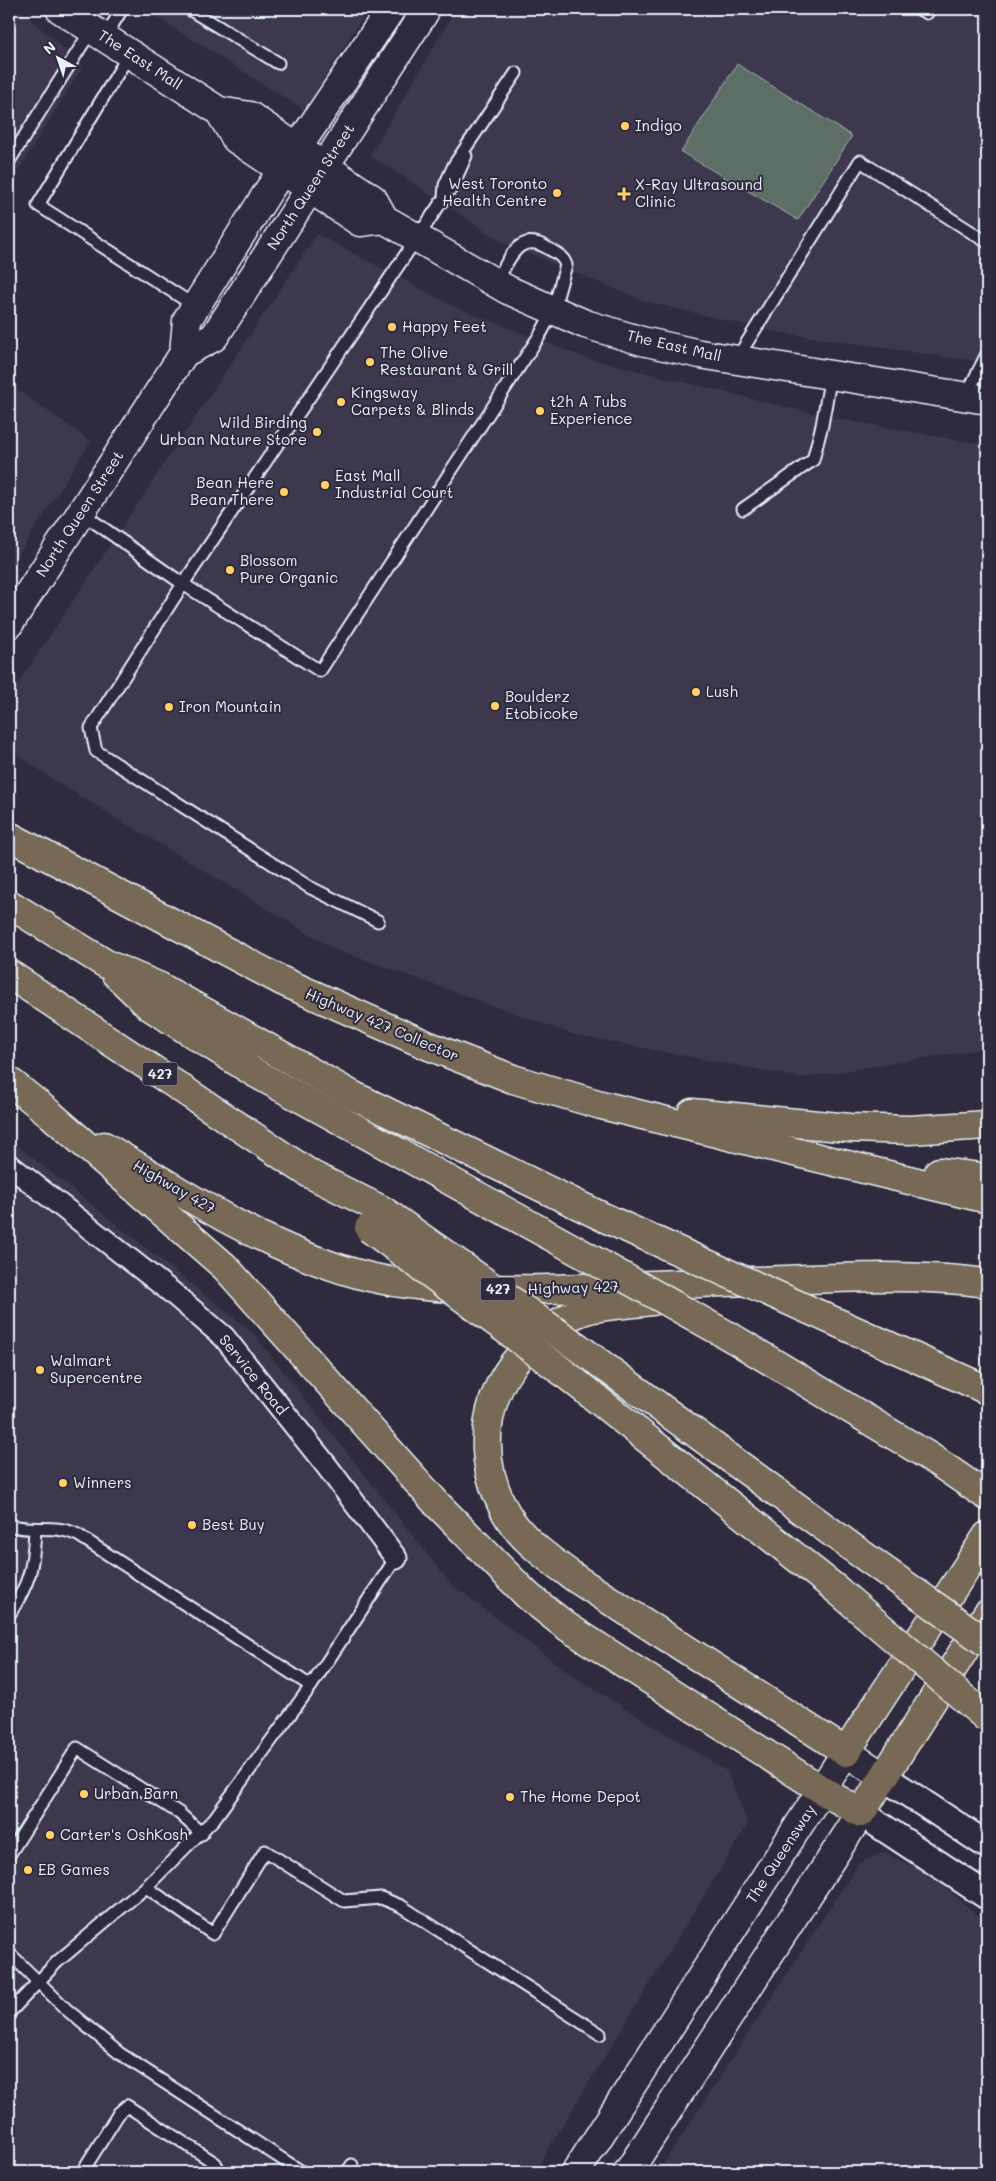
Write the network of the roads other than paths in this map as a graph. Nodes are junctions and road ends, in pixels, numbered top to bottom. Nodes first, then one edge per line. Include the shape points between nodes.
1 (60, 9) edge
2 (122, 9) edge
3 (189, 9) edge
4 (391, 9) edge
5 (425, 9) edge
6 (919, 9) edge
7 (930, 9) edge
8 (98, 33) junction
9 (130, 53) junction
10 (278, 63) dead end
11 (516, 73) dead end
12 (290, 159) junction
13 (9, 161) edge
14 (325, 167) junction
15 (310, 189) junction
16 (384, 220) junction
17 (417, 237) junction
18 (987, 242) edge
19 (496, 284) junction
20 (195, 306) junction
21 (553, 310) junction
22 (184, 353) junction
23 (987, 354) edge
24 (736, 360) junction
25 (831, 375) junction
26 (977, 398) edge
27 (743, 509) dead end
28 (80, 512) junction
29 (183, 584) junction
30 (9, 624) edge
31 (9, 836) edge
32 (9, 904) edge
33 (378, 921) dead end
34 (106, 964) junction
35 (9, 974) edge
36 (9, 1081) edge
37 (601, 1105) junction
38 (50, 1113) junction
39 (987, 1125) edge
40 (780, 1149) junction
41 (9, 1165) edge
42 (987, 1178) edge
43 (987, 1199) edge
44 (376, 1219) junction
45 (822, 1278) junction
46 (987, 1283) edge
47 (987, 1390) edge
48 (987, 1496) edge
49 (9, 1525) edge
50 (35, 1530) junction
51 (987, 1536) edge
52 (396, 1558) joint
53 (987, 1614) edge
54 (9, 1615) edge
55 (987, 1644) edge
56 (311, 1686) junction
57 (987, 1718) edge
58 (846, 1752) junction
59 (882, 1776) junction
60 (822, 1790) junction
61 (861, 1814) junction
62 (202, 1834) junction
63 (987, 1844) edge
64 (9, 1855) edge
65 (146, 1887) junction
66 (987, 1896) edge
67 (9, 1953) edge
68 (37, 1981) junction
69 (9, 2013) edge
70 (600, 2034) dead end
71 (297, 2170) edge
72 (82, 2172) edge
73 (220, 2172) edge
74 (576, 2172) edge
75 (628, 2172) edge

1 - 8 main road, The East Mall
2 - 8 lane
3 - 10 lane
4 - 12 main road, North Queen Street
5 - 14 main road, North Queen Street
6 - 7 lane via 926,14
8 - 9 main road, The East Mall
8 - 13 lane
9 - 12 main road, The East Mall via 219,111 250,116
9 - 20 lane via 38,205
11 - 17 lane via 468,148 451,190
12 - 14 main road, The East Mall
12 - 15 main road, The East Mall
12 - 20 main road, North Queen Street
14 - 15 main road, North Queen Street
14 - 16 main road, The East Mall via 373,199
15 - 16 main road, The East Mall via 360,222
15 - 22 main road, North Queen Street via 214,337
16 - 17 main road, The East Mall
17 - 19 main road, The East Mall
17 - 29 lane
18 - 24 lane via 860,161
19 - 21 main road, The East Mall
19 - 21 lane via 522,244 538,242 561,256 566,265
20 - 22 main road, North Queen Street via 187,320
21 - 24 main road, The East Mall via 585,324 642,341
21 - 29 lane via 540,335 320,672
22 - 28 main road, North Queen Street
23 - 26 lane
24 - 25 main road, The East Mall
25 - 26 main road, The East Mall
25 - 27 lane via 813,460
28 - 29 lane
28 - 30 main road, North Queen Street
29 - 33 lane via 91,728 96,751 309,887
31 - 37 main road, Highway 427 Collector via 282,981 513,1079
32 - 34 main road
34 - 47 main road, bridge via 160,987 352,1095 605,1218
34 - 48 main road, bridge via 149,1006 255,1073 734,1339 930,1457
35 - 44 main road, 427
36 - 38 main road, 427
37 - 39 main road via 850,1128 910,1130
37 - 40 main road, Highway 427 Collector
38 - 45 main road, Highway 427 / 427 via 193,1200 282,1247 358,1274 412,1284 523,1290
38 - 60 main road via 224,1267 438,1505 528,1596 566,1626
40 - 42 main road
40 - 43 main road
41 - 52 street, Service Road via 224,1337
44 - 55 main road, bridge via 579,1348
44 - 57 main road, bridge via 836,1589
45 - 46 main road, Highway 427 / 427 via 962,1279
45 - 58 main road via 588,1309 563,1321 532,1343 509,1367 496,1390 490,1414 487,1455 490,1474 506,1512 515,1526 546,1556 578,1580
49 - 50 lane
50 - 54 lane via 27,1586
50 - 56 lane via 58,1528 78,1535
51 - 58 main road, The Queensway
52 - 56 lane
53 - 59 main road
56 - 62 lane
58 - 59 main road
58 - 60 main road, The Queensway
59 - 61 main road
59 - 63 street
60 - 61 main road
60 - 74 main road, The Queensway
61 - 66 street
61 - 75 main road
62 - 64 lane via 179,1814 77,1748
62 - 65 lane
65 - 68 lane
65 - 70 lane via 213,1934 265,1851 344,1901 381,1898 401,1906
67 - 68 lane
68 - 69 lane
68 - 71 lane via 119,2053
72 - 73 lane via 119,2113 127,2106 216,2163

